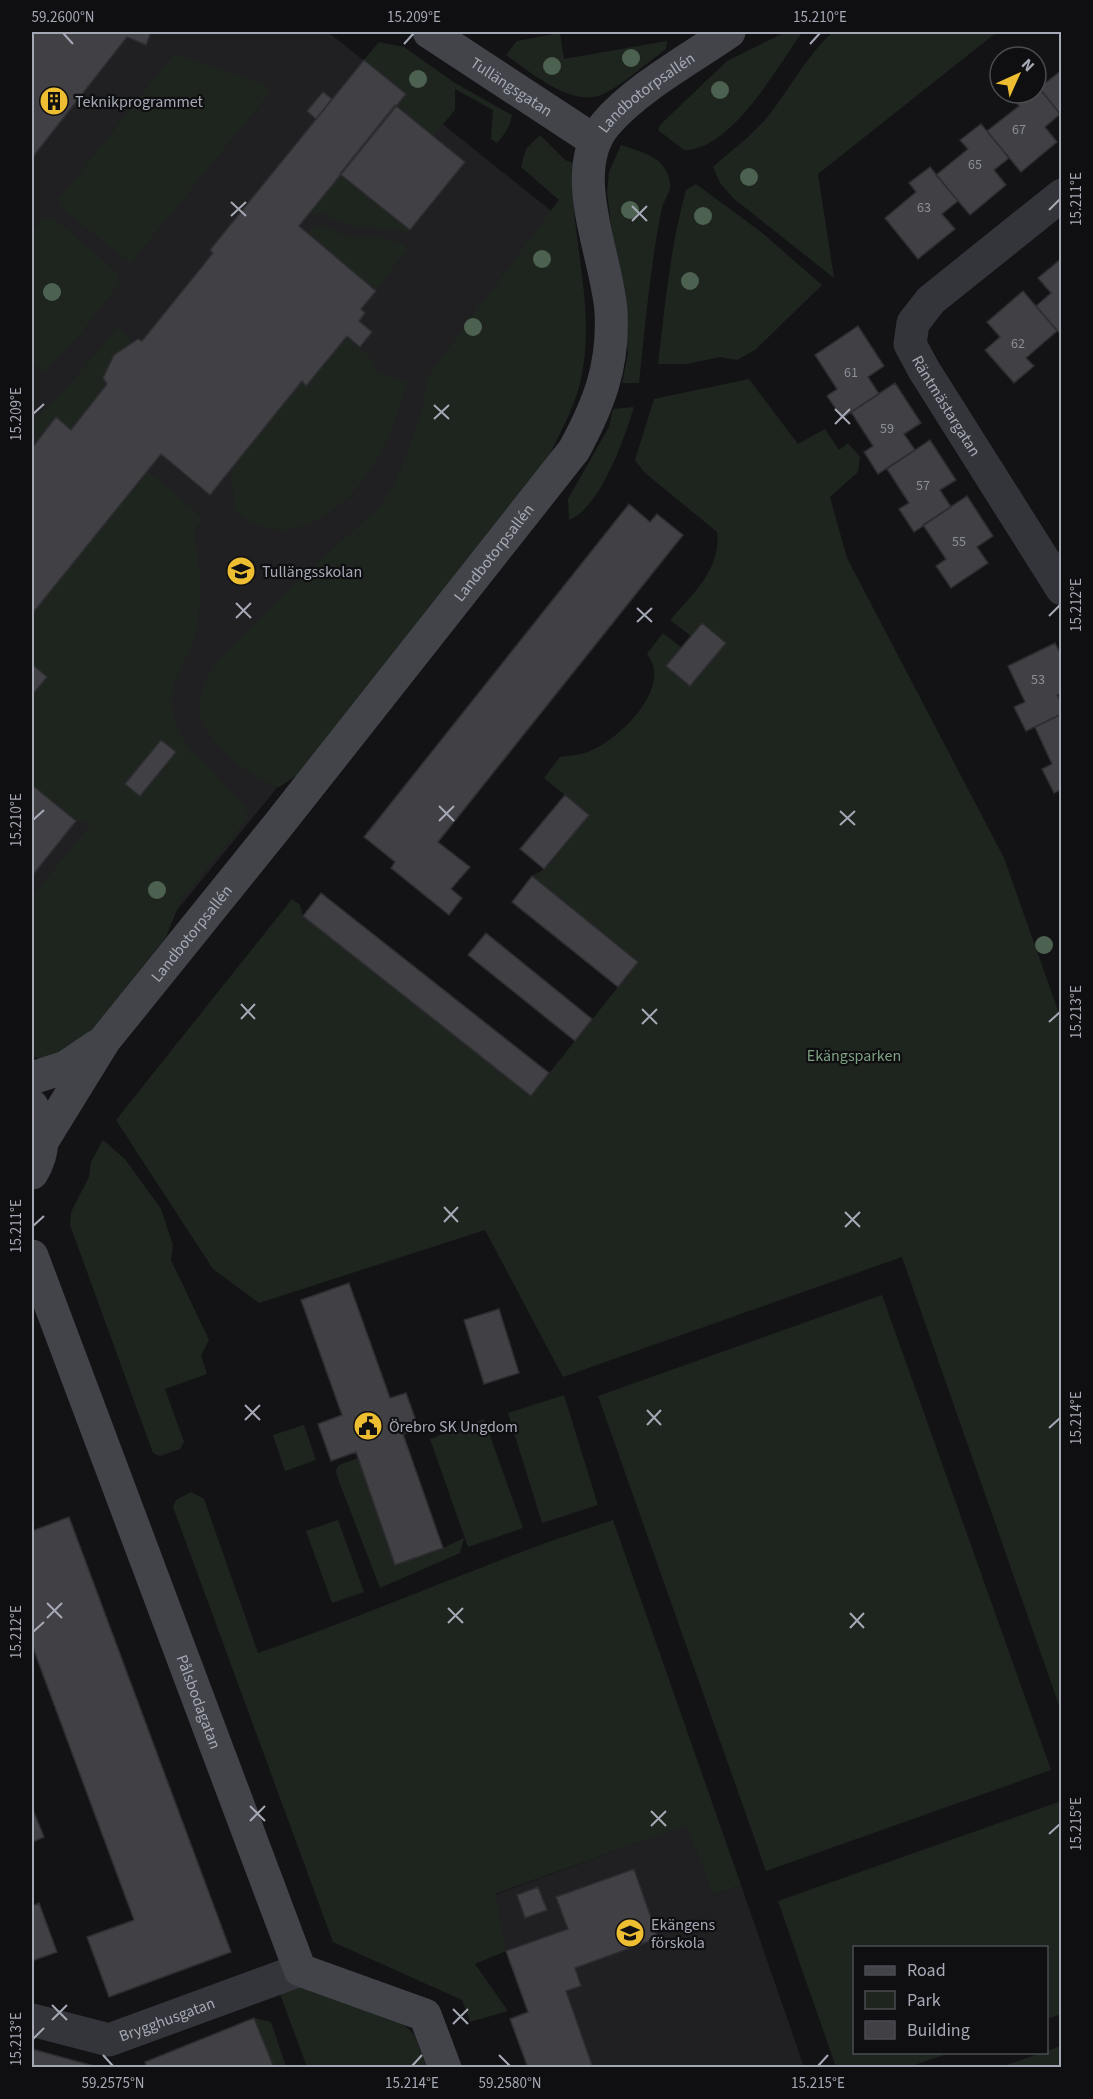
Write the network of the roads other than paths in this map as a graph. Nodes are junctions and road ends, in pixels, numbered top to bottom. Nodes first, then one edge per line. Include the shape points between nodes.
1 (429, 32) edge
2 (729, 32) edge
3 (595, 141) junction
4 (1062, 195) edge
5 (1061, 589) edge
6 (104, 1041) junction
7 (32, 1078) edge
8 (32, 1106) edge
9 (43, 1140) junction
10 (32, 1176) edge
11 (32, 1256) edge
12 (300, 1970) junction
13 (32, 2020) edge
14 (445, 2067) edge

1 - 3 street, Tullängsgatan
2 - 3 street, Landbotorpsallén via 620,110
3 - 6 street, Landbotorpsallén via 587,168 611,312 607,372 597,407 574,450
4 - 5 street, Räntmästargatan via 931,300 913,323 910,344
6 - 7 street, Landbotorpsallén via 66,1067
6 - 9 street, Landbotorpsallén
8 - 9 street
9 - 10 street, Landbotorpsallén
11 - 12 street, Pålsbodagatan
12 - 13 street, Brygghusgatan via 110,2040
12 - 14 street via 425,2015

